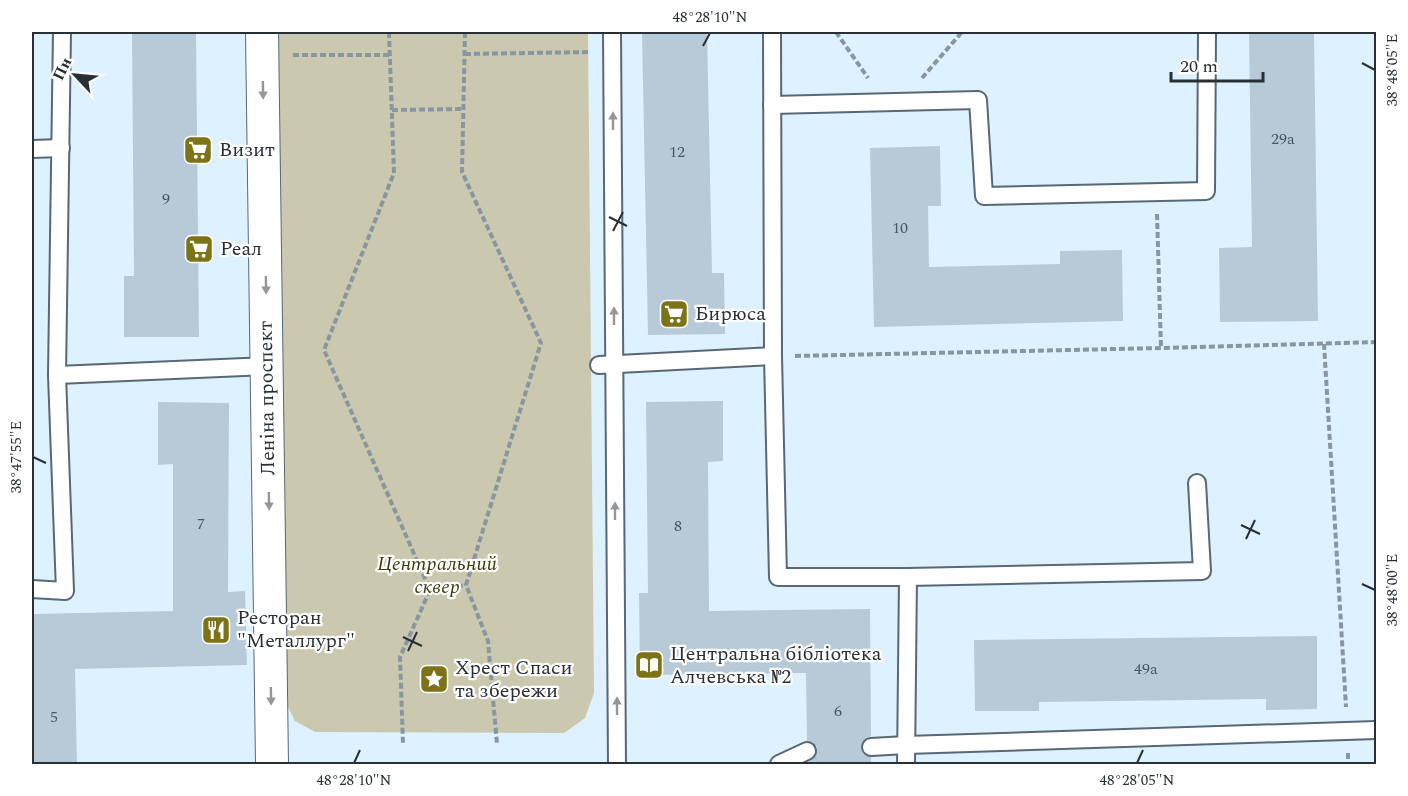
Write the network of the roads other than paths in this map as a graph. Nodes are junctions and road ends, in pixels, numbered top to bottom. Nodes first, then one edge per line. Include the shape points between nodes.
1 (62, 32) edge
2 (612, 32) edge
3 (772, 32) edge
4 (1207, 32) edge
5 (262, 43) edge
6 (772, 105) junction
7 (61, 148) junction
8 (32, 149) edge
9 (773, 356) junction
10 (607, 364) junction
11 (267, 366) junction
12 (57, 375) junction
13 (1197, 483) dead end
14 (908, 577) junction
15 (32, 590) edge
16 (1377, 730) edge
17 (906, 745) junction
18 (871, 747) dead end
19 (807, 751) dead end
20 (272, 765) edge
21 (617, 765) edge
22 (779, 765) edge
23 (906, 765) edge

1 - 7 lane
10 -> 2 lane
3 - 6 lane
4 - 6 lane via 1206,191 984,196 978,100
5 -> 11 street, Леніна проспект
6 - 9 lane
7 - 8 lane
7 - 12 lane
9 - 10 lane
9 - 14 lane via 778,577
21 -> 10 lane
11 - 12 lane
11 -> 20 street, Леніна проспект
12 - 15 lane via 65,591
13 - 14 lane via 1202,571
14 - 17 lane
16 - 17 lane
17 - 18 lane
17 - 23 lane
19 - 22 lane

